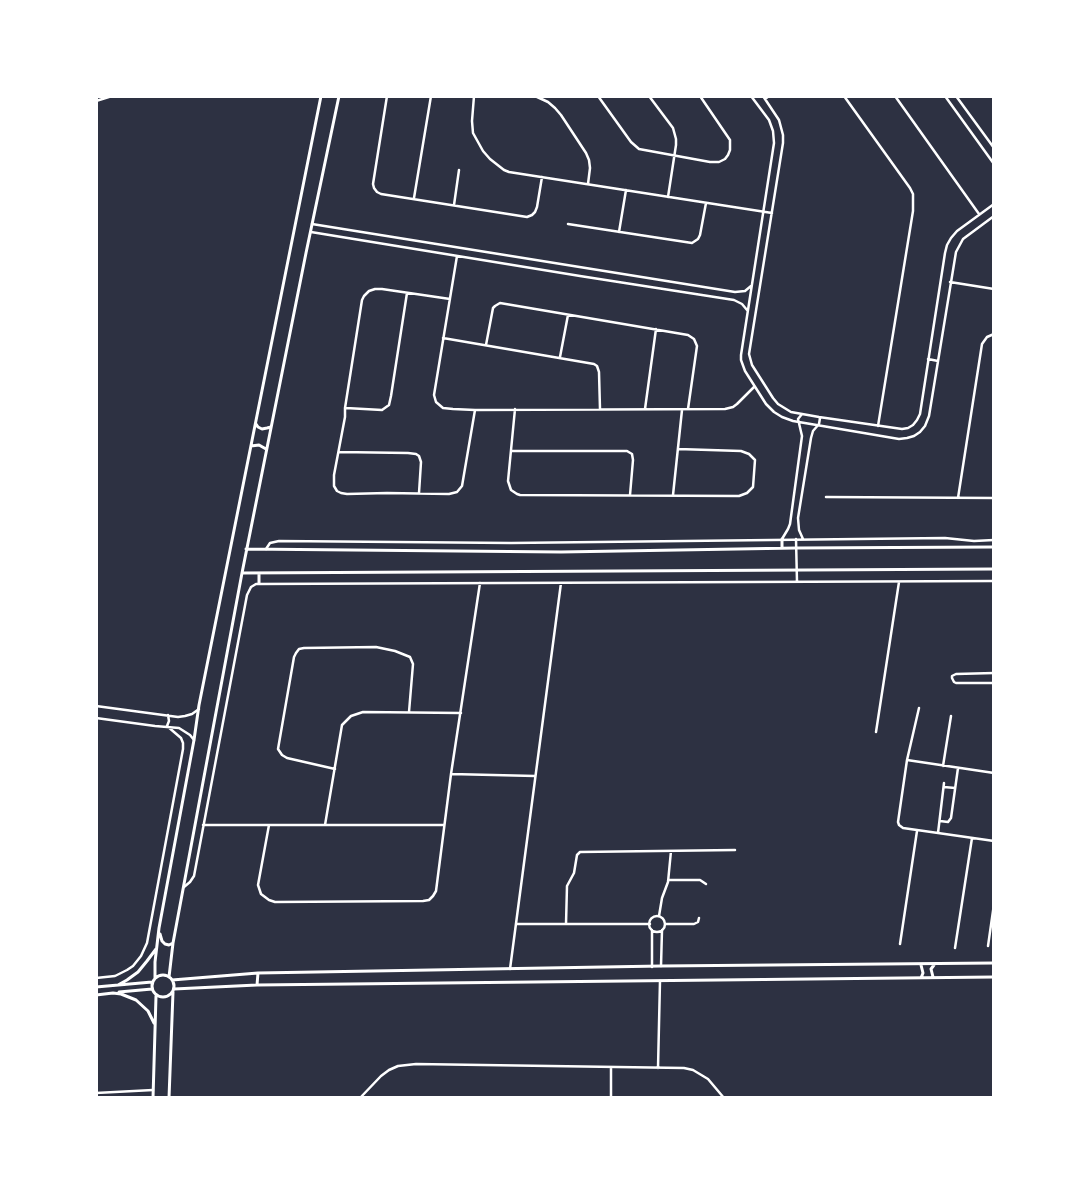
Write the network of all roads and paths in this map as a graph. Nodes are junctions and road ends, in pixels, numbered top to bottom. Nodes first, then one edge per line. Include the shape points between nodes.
1 (112, 96) edge
2 (321, 96) edge
3 (339, 96) edge
4 (386, 96) edge
5 (431, 96) edge
6 (474, 96) edge
7 (535, 96) edge
8 (598, 96) edge
9 (649, 96) edge
10 (700, 96) edge
11 (751, 96) edge
12 (769, 96) edge
13 (844, 96) edge
14 (894, 96) edge
15 (945, 96) edge
16 (956, 96) edge
17 (764, 98) edge
18 (96, 101) edge
19 (994, 148) edge
20 (674, 156) junction
21 (994, 164) edge
22 (459, 170) dead end
23 (542, 177) junction
24 (588, 184) junction
25 (626, 190) junction
26 (668, 197) junction
27 (414, 199) junction
28 (706, 203) junction
29 (994, 204) edge
30 (454, 206) junction
31 (764, 212) junction
32 (772, 213) junction
33 (979, 214) junction
34 (994, 216) edge
35 (312, 224) junction
36 (568, 224) dead end
37 (310, 232) junction
38 (619, 232) junction
39 (457, 256) junction
40 (950, 282) junction
41 (752, 285) junction
42 (994, 289) edge
43 (407, 293) junction
44 (450, 299) junction
45 (748, 312) junction
46 (568, 314) junction
47 (656, 329) junction
48 (994, 334) edge
49 (444, 338) junction
50 (486, 345) junction
51 (560, 357) junction
52 (928, 359) junction
53 (938, 361) junction
54 (754, 387) junction
55 (345, 408) junction
56 (515, 409) junction
57 (600, 409) junction
58 (645, 409) junction
59 (682, 409) junction
60 (688, 409) junction
61 (475, 410) junction
62 (802, 414) junction
63 (819, 417) junction
64 (798, 422) junction
65 (255, 423) junction
66 (271, 426) junction
67 (818, 426) junction
68 (878, 426) junction
69 (250, 447) junction
70 (266, 449) junction
71 (678, 449) junction
72 (511, 451) junction
73 (338, 452) junction
74 (419, 493) junction
75 (630, 495) junction
76 (673, 495) junction
77 (826, 497) dead end
78 (958, 498) junction
79 (994, 498) edge
80 (782, 539) junction
81 (796, 539) junction
82 (803, 539) junction
83 (994, 540) edge
84 (994, 547) edge
85 (782, 548) junction
86 (796, 548) junction
87 (246, 549) junction
88 (266, 550) junction
89 (994, 569) edge
90 (797, 570) junction
91 (242, 573) junction
92 (259, 573) junction
93 (994, 581) edge
94 (797, 582) junction
95 (899, 582) junction
96 (259, 583) junction
97 (480, 583) junction
98 (561, 583) junction
99 (994, 673) edge
100 (994, 682) edge
101 (96, 706) edge
102 (919, 708) dead end
103 (199, 709) junction
104 (409, 712) junction
105 (461, 713) junction
106 (168, 715) junction
107 (951, 716) dead end
108 (96, 718) edge
109 (167, 726) junction
110 (876, 732) dead end
111 (194, 740) junction
112 (907, 760) junction
113 (943, 766) junction
114 (335, 768) junction
115 (958, 768) junction
116 (994, 773) edge
117 (451, 774) junction
118 (536, 776) junction
119 (955, 788) junction
120 (940, 821) junction
121 (203, 825) junction
122 (269, 825) junction
123 (325, 825) junction
124 (444, 825) junction
125 (917, 831) junction
126 (938, 833) junction
127 (972, 838) junction
128 (994, 841) edge
129 (735, 850) dead end
130 (671, 851) junction
131 (668, 880) junction
132 (706, 884) dead end
133 (183, 888) junction
134 (994, 904) edge
135 (660, 916) junction
136 (699, 918) dead end
137 (516, 924) junction
138 (566, 924) junction
139 (650, 924) junction
140 (665, 924) junction
141 (160, 928) junction
142 (651, 928) junction
143 (662, 930) junction
144 (173, 943) junction
145 (900, 944) dead end
146 (157, 946) junction
147 (988, 946) dead end
148 (955, 948) dead end
149 (994, 963) edge
150 (921, 964) junction
151 (934, 964) junction
152 (652, 966) junction
153 (661, 966) junction
154 (510, 969) junction
155 (258, 973) junction
156 (169, 977) junction
157 (994, 977) edge
158 (96, 978) edge
159 (155, 978) junction
160 (921, 978) junction
161 (933, 978) junction
162 (172, 980) junction
163 (660, 981) junction
164 (152, 982) junction
165 (118, 985) junction
166 (257, 985) junction
167 (96, 987) edge
168 (152, 989) junction
169 (173, 991) junction
170 (113, 993) junction
171 (96, 994) edge
172 (156, 996) junction
173 (154, 1026) junction
174 (611, 1067) junction
175 (658, 1068) junction
176 (153, 1090) junction
177 (96, 1093) edge
178 (153, 1098) edge
179 (169, 1098) edge
180 (360, 1098) edge
181 (611, 1098) edge
182 (724, 1098) edge

1 - 18 street
2 - 65 street
3 - 35 street
4 - 27 street via 372,184 381,194
5 - 27 street
6 - 23 street via 473,132 483,151 504,170
7 - 24 street via 561,114 586,153 590,168
8 - 20 street via 634,146
9 - 20 street via 675,134
10 - 20 street via 728,135 730,150 725,159 715,162
11 - 31 street via 769,120 774,137
12 - 17 street
13 - 68 street via 910,188 914,200
14 - 33 street
15 - 21 street
16 - 19 street
17 - 32 street via 783,135
20 - 26 street
22 - 30 street
23 - 24 street
23 - 30 street via 537,207 527,217
24 - 25 street
25 - 26 street
25 - 38 street
26 - 28 street
27 - 30 street
28 - 31 street
28 - 38 street via 700,236 692,243
29 - 33 street
31 - 32 street
31 - 41 street
32 - 62 street via 749,354 752,365 778,404
33 - 52 street via 957,231 947,245
34 - 40 street via 968,234 959,245
35 - 37 street
35 - 41 street via 735,292 745,291
36 - 38 street
37 - 39 street
37 - 66 street
39 - 44 street
39 - 45 street via 734,300
40 - 42 street
40 - 53 street
41 - 45 street
43 - 44 street
43 - 55 street via 389,405 378,410
43 - 55 street via 375,289 362,300
44 - 49 street
45 - 54 street via 741,360
46 - 47 street
46 - 50 street via 498,304 492,311
46 - 51 street
47 - 58 street
47 - 60 street via 688,335 696,342
48 - 78 street via 982,344
49 - 50 street
49 - 61 street via 434,398 447,409
50 - 51 street
51 - 57 street via 597,366
52 - 53 street
52 - 68 street via 917,420 902,429
53 - 67 street via 928,421 914,436 899,439
54 - 60 street via 729,408
54 - 64 street via 774,412
55 - 73 street
56 - 57 street
56 - 61 street
56 - 72 street
57 - 58 street
58 - 59 street
59 - 60 street
59 - 71 street
61 - 74 street via 460,490 454,494
62 - 63 street
62 - 64 street
63 - 67 street
63 - 68 street
64 - 67 street
64 - 80 street via 802,432 790,524
65 - 66 street via 262,429
65 - 69 street
66 - 70 street
67 - 82 street via 810,438 798,518
69 - 70 street via 259,445
69 - 103 street
70 - 87 street
71 - 76 street
71 - 76 street via 749,454 755,460 753,487 739,496
72 - 75 street via 508,481 516,494
72 - 75 street via 627,451 633,460
73 - 74 street via 416,454 421,462
73 - 74 street via 334,486 341,494
75 - 76 street
77 - 78 street
78 - 79 street
80 - 81 street
80 - 85 street
80 - 88 street via 279,542 270,543
81 - 82 street
81 - 86 street
82 - 83 street
84 - 86 street
85 - 86 street
85 - 88 street via 561,552
86 - 90 street
87 - 88 street
87 - 91 street
89 - 90 street
90 - 92 street
90 - 94 street
91 - 92 street
91 - 133 street
92 - 96 street
93 - 95 street
94 - 95 street
94 - 98 street
95 - 110 street
96 - 97 street
96 - 121 street via 251,587 247,595
97 - 98 street
97 - 105 street
98 - 118 street
99 - 100 street via 952,676 956,683
101 - 106 street
102 - 112 street
103 - 106 street via 185,716
103 - 111 street
104 - 105 street
104 - 114 street via 363,712 351,716 342,725
104 - 114 street via 413,664 410,657 376,647 304,648 297,651 279,751 287,758
105 - 117 street
106 - 109 street
107 - 113 street
108 - 109 street
109 - 111 street via 185,730
109 - 158 street via 181,738 183,749 147,943 133,966 115,976
111 - 141 street
112 - 113 street
112 - 125 street via 898,822 903,828
113 - 115 street
114 - 123 street
115 - 116 street
115 - 119 street
117 - 118 street
117 - 124 street
118 - 137 street
119 - 120 street via 951,818 948,822
119 - 120 street via 944,785
120 - 126 street
121 - 122 street
121 - 133 street via 194,876
122 - 123 street
122 - 124 street via 258,885 263,896 276,902 429,900 436,891
123 - 124 street
125 - 126 street
125 - 145 street
126 - 127 street
127 - 128 street
127 - 148 street
129 - 130 street
130 - 131 street
130 - 138 street via 579,853 568,886
131 - 132 street via 700,880
131 - 135 street
133 - 144 street
134 - 147 street
135 - 139 street via 653,918
135 - 140 street
136 - 140 street via 694,924
137 - 138 street
137 - 154 street
138 - 139 street
139 - 142 street
140 - 143 street
141 - 144 street via 163,943
141 - 146 street
142 - 143 street
142 - 152 street
143 - 153 street
144 - 156 street
146 - 159 street
146 - 165 street via 138,972
149 - 151 street
150 - 151 street
150 - 153 street
150 - 160 street
151 - 161 street via 931,969
152 - 153 street
152 - 154 street
154 - 155 street
155 - 162 street
155 - 166 street
156 - 159 street
156 - 162 street
157 - 161 street
159 - 164 street
160 - 161 street
160 - 163 street
162 - 169 street
163 - 166 street
163 - 175 street
164 - 165 street
164 - 168 street
165 - 167 street
166 - 169 street
168 - 170 street
168 - 172 street
169 - 172 street via 165,998
169 - 179 street
170 - 171 street
170 - 173 street via 136,1000 148,1011
172 - 173 street
173 - 176 street
174 - 175 street
174 - 180 street via 407,1064 389,1070
174 - 181 street
175 - 182 street via 693,1070 708,1079
176 - 177 street
176 - 178 street

